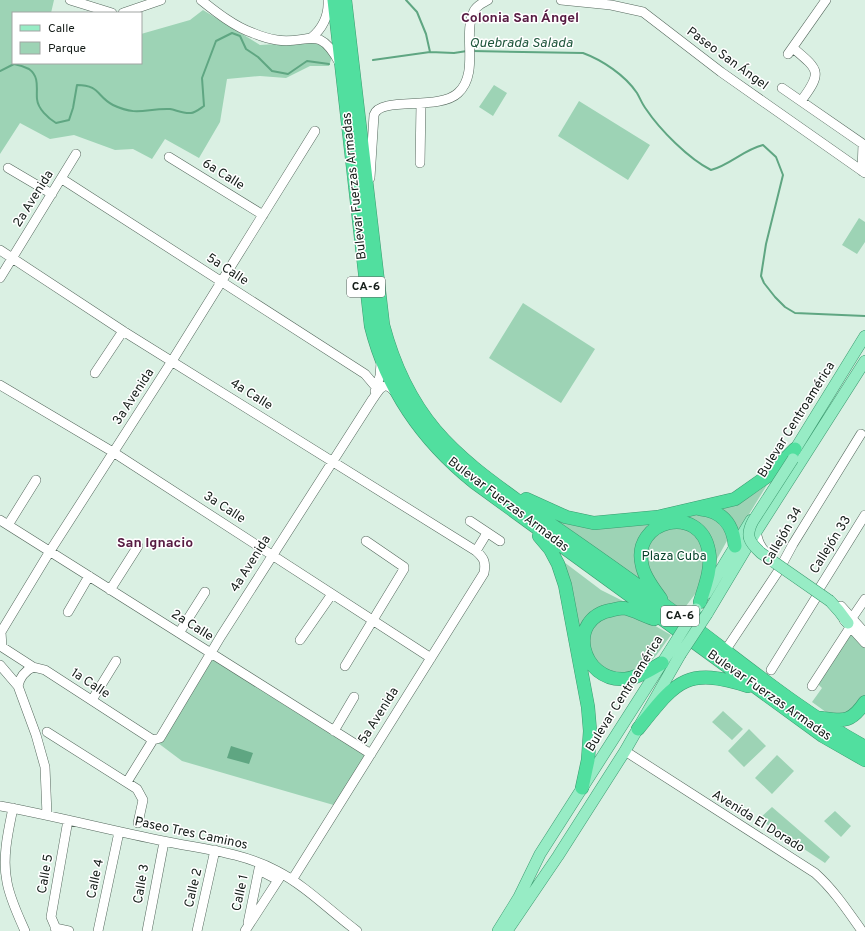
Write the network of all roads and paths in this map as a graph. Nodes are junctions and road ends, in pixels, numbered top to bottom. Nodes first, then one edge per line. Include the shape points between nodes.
1 (70, 0) edge
2 (161, 0) edge
3 (201, 0) edge
4 (328, 0) edge
5 (334, 0) edge
6 (345, 0) edge
7 (488, 0) edge
8 (561, 0) edge
9 (826, 0) edge
10 (611, 2) edge
11 (109, 12) edge
12 (126, 12) edge
13 (311, 38) junction
14 (342, 69) junction
15 (782, 88) dead end
16 (801, 101) junction
17 (421, 104) junction
18 (358, 114) junction
19 (374, 115) junction
20 (315, 131) dead end
21 (76, 154) dead end
22 (169, 157) dead end
23 (420, 162) dead end
24 (8, 168) dead end
25 (864, 172) edge
26 (62, 179) junction
27 (52, 194) junction
28 (368, 203) junction
29 (263, 215) junction
30 (0, 250) edge
31 (13, 258) junction
32 (0, 278) edge
33 (221, 282) junction
34 (123, 331) junction
35 (865, 336) edge
36 (381, 360) junction
37 (172, 361) junction
38 (865, 361) edge
39 (95, 373) dead end
40 (0, 385) edge
41 (376, 387) junction
42 (398, 396) junction
43 (372, 400) junction
44 (861, 434) dead end
45 (113, 452) junction
46 (794, 454) junction
47 (332, 461) junction
48 (36, 480) dead end
49 (495, 484) junction
50 (699, 508) junction
51 (865, 515) edge
52 (522, 517) junction
53 (0, 520) edge
54 (470, 521) dead end
55 (8, 525) junction
56 (756, 532) junction
57 (487, 533) junction
58 (366, 541) dead end
59 (500, 541) dead end
60 (138, 546) dead end
61 (741, 547) junction
62 (50, 551) junction
63 (476, 551) junction
64 (272, 555) junction
65 (486, 564) joint
66 (781, 566) junction
67 (89, 576) junction
68 (110, 590) junction
69 (205, 592) dead end
70 (818, 592) junction
71 (332, 594) junction
72 (865, 599) edge
73 (698, 606) junction
74 (667, 607) junction
75 (68, 612) dead end
76 (373, 620) junction
77 (666, 622) junction
78 (850, 623) junction
79 (179, 633) junction
80 (865, 633) edge
81 (300, 640) dead end
82 (865, 643) edge
83 (725, 651) junction
84 (211, 654) junction
85 (431, 658) junction
86 (116, 661) dead end
87 (662, 663) junction
88 (0, 666) edge
89 (33, 666) junction
90 (345, 666) dead end
91 (771, 670) dead end
92 (18, 686) junction
93 (812, 686) dead end
94 (758, 689) junction
95 (354, 697) dead end
96 (92, 700) junction
97 (865, 702) edge
98 (817, 717) junction
99 (638, 729) junction
100 (334, 731) junction
101 (47, 732) dead end
102 (153, 740) junction
103 (865, 747) edge
104 (624, 751) junction
105 (371, 754) junction
106 (865, 760) edge
107 (127, 782) junction
108 (582, 788) junction
109 (0, 806) edge
110 (13, 808) junction
111 (47, 815) junction
112 (68, 820) junction
113 (138, 823) dead end
114 (119, 832) junction
115 (164, 842) junction
116 (215, 850) junction
117 (260, 867) junction
118 (280, 877) junction
119 (292, 880) junction
120 (525, 885) junction
121 (534, 892) junction
122 (246, 929) edge
123 (56, 930) edge
124 (25, 931) edge
125 (69, 931) edge
126 (98, 931) edge
127 (147, 931) edge
128 (198, 931) edge
129 (357, 931) edge
130 (489, 931) edge
131 (498, 931) edge
132 (507, 931) edge
133 (514, 931) edge
134 (862, 931) edge

1 - 11 street
2 - 12 street
3 - 13 street via 252,33 277,40
4 - 13 street via 329,10 325,21
5 - 14 highway, Bulevar Fuerzas Armadas / CA-6
6 - 18 highway, Bulevar Fuerzas Armadas / CA-6
7 - 17 street via 474,10 472,16 466,84 448,100
8 - 10 street, Paseo San Ángel
9 - 16 street via 790,51 812,64 815,73 813,85
10 - 25 street, Paseo San Ángel via 643,12 721,72
13 - 14 street via 329,45
14 - 36 highway, Bulevar Fuerzas Armadas / CA-6 via 370,315
15 - 16 street
16 - 25 street via 863,144
17 - 19 street via 386,105 377,109
17 - 23 street
18 - 19 street
18 - 28 highway, Bulevar Fuerzas Armadas / CA-6
19 - 28 street
20 - 29 street, 3a Avenida
21 - 26 street, 2a Avenida
22 - 29 street, 6a Calle
24 - 27 street
26 - 27 street, 2a Avenida
26 - 33 street, 5a Calle
27 - 31 street, 2a Avenida
28 - 49 highway, Bulevar Fuerzas Armadas / CA-6 via 383,325 401,377 417,406 435,430 467,462
29 - 33 street, 3a Avenida
30 - 31 street, 4a Calle
31 - 32 street, 2a Avenida
31 - 34 street, 4a Calle
33 - 37 street, 3a Avenida
33 - 41 street, 5a Calle via 365,374
34 - 37 street, 4a Calle
34 - 39 street
35 - 46 main road, Bulevar Centroamérica
36 - 41 street, 4a Avenida
36 - 42 highway, Bulevar Fuerzas Armadas / CA-6
37 - 45 street, 3a Avenida
37 - 47 street, 4a Calle
38 - 56 main road, Bulevar Centroamérica
40 - 45 street, 3a Calle
41 - 43 street, 4a Avenida
42 - 43 street, 4a Avenida via 389,386 385,386
42 - 52 highway, Bulevar Fuerzas Armadas / CA-6 via 423,433 447,460
43 - 47 street, 4a Avenida
44 - 66 street, Callejón 34
45 - 62 street, 3a Avenida
45 - 64 street, 3a Calle
46 - 50 highway via 735,499
46 - 61 main road, Bulevar Centroamérica
46 - 78 main road, bridge via 748,530 749,539 761,553 830,601
47 - 63 street, 4a Calle
47 - 64 street, 4a Avenida
48 - 55 street
49 - 50 highway via 578,521 606,523 658,517
49 - 74 highway, Bulevar Fuerzas Armadas / CA-6
50 - 61 highway via 721,515 729,523
51 - 70 street, Callejón 33
52 - 77 highway, Bulevar Fuerzas Armadas / CA-6
52 - 108 highway via 550,549 565,585 588,707 588,760
53 - 55 street, 2a Calle
54 - 57 street
55 - 62 street, 2a Calle
56 - 61 main road, Bulevar Centroamérica
56 - 66 street via 763,550
57 - 59 street
57 - 63 street
58 - 76 street via 404,568
60 - 68 street
61 - 66 street
61 - 73 main road, Bulevar Centroamérica
61 - 99 main road, Bulevar Centroamérica, bridge via 707,614 680,655
62 - 67 street, 2a Calle
62 - 89 street, 3a Avenida via 1,632 2,646
63 - 65 street, 4a Calle
64 - 71 street, 3a Calle
64 - 84 street, 4a Avenida
65 - 85 street, 5a Avenida via 484,573
66 - 70 street
66 - 83 street, Callejón 34
67 - 68 street, 2a Calle
67 - 75 street
68 - 79 street, 2a Calle
69 - 79 street
70 - 78 street
70 - 91 street, Callejón 33
71 - 76 street, 3a Calle
71 - 81 street
72 - 78 street
73 - 74 highway via 710,564 707,543 696,529 678,521 654,529 642,545 644,572
73 - 87 main road, Bulevar Centroamérica, bridge
74 - 83 highway, Bulevar Fuerzas Armadas / CA-6
76 - 85 street, 3a Calle
76 - 90 street
77 - 87 highway via 624,608 598,614 583,634 584,650 589,661 608,678 626,679
77 - 94 highway, Bulevar Fuerzas Armadas / CA-6
78 - 80 street
78 - 82 street
78 - 93 street
79 - 84 street, 2a Calle
83 - 98 highway, Bulevar Fuerzas Armadas / CA-6
84 - 100 street, 2a Calle
84 - 102 street, 4a Avenida via 160,738
85 - 105 street, 5a Avenida
86 - 96 street
87 - 108 main road, Bulevar Centroamérica
88 - 92 street
89 - 92 street via 23,674
89 - 96 street, 1a Calle via 45,670
92 - 111 street via 45,767
94 - 99 highway via 715,677 695,678 678,685 665,696
94 - 106 highway, Bulevar Fuerzas Armadas / CA-6 via 823,736
95 - 100 street
96 - 102 street, 1a Calle
97 - 98 highway via 856,714 847,720
98 - 103 highway, Bulevar Fuerzas Armadas / CA-6
99 - 104 main road, Bulevar Centroamérica
100 - 105 street, 2a Calle
101 - 107 street
102 - 107 street, 4a Avenida
104 - 121 main road, Bulevar Centroamérica
104 - 134 street, Avenida El Dorado via 814,874 827,884
105 - 119 street, 5a Avenida
107 - 113 street via 142,796 143,804
108 - 120 main road, Bulevar Centroamérica via 540,854
109 - 110 street, Paseo Tres Caminos
110 - 111 street, Paseo Tres Caminos
110 - 124 street via 5,870 10,894
111 - 112 street, Paseo Tres Caminos
112 - 114 street, Paseo Tres Caminos
112 - 123 street, Calle 5 via 51,917
114 - 115 street, Paseo Tres Caminos
114 - 126 street, Calle 4
115 - 116 street, Paseo Tres Caminos
115 - 127 street, Calle 3
116 - 117 street, Paseo Tres Caminos
116 - 128 street, Calle 2
117 - 118 street, Paseo Tres Caminos
117 - 122 street, Calle 1
118 - 119 street, Paseo Tres Caminos
118 - 122 street, Calle 1
119 - 129 street, Paseo Tres Caminos
120 - 130 main road, Bulevar Centroamérica via 514,892
120 - 131 main road, Bulevar Centroamérica
121 - 132 main road, Bulevar Centroamérica
121 - 133 main road, Bulevar Centroamérica via 532,903
123 - 125 street

